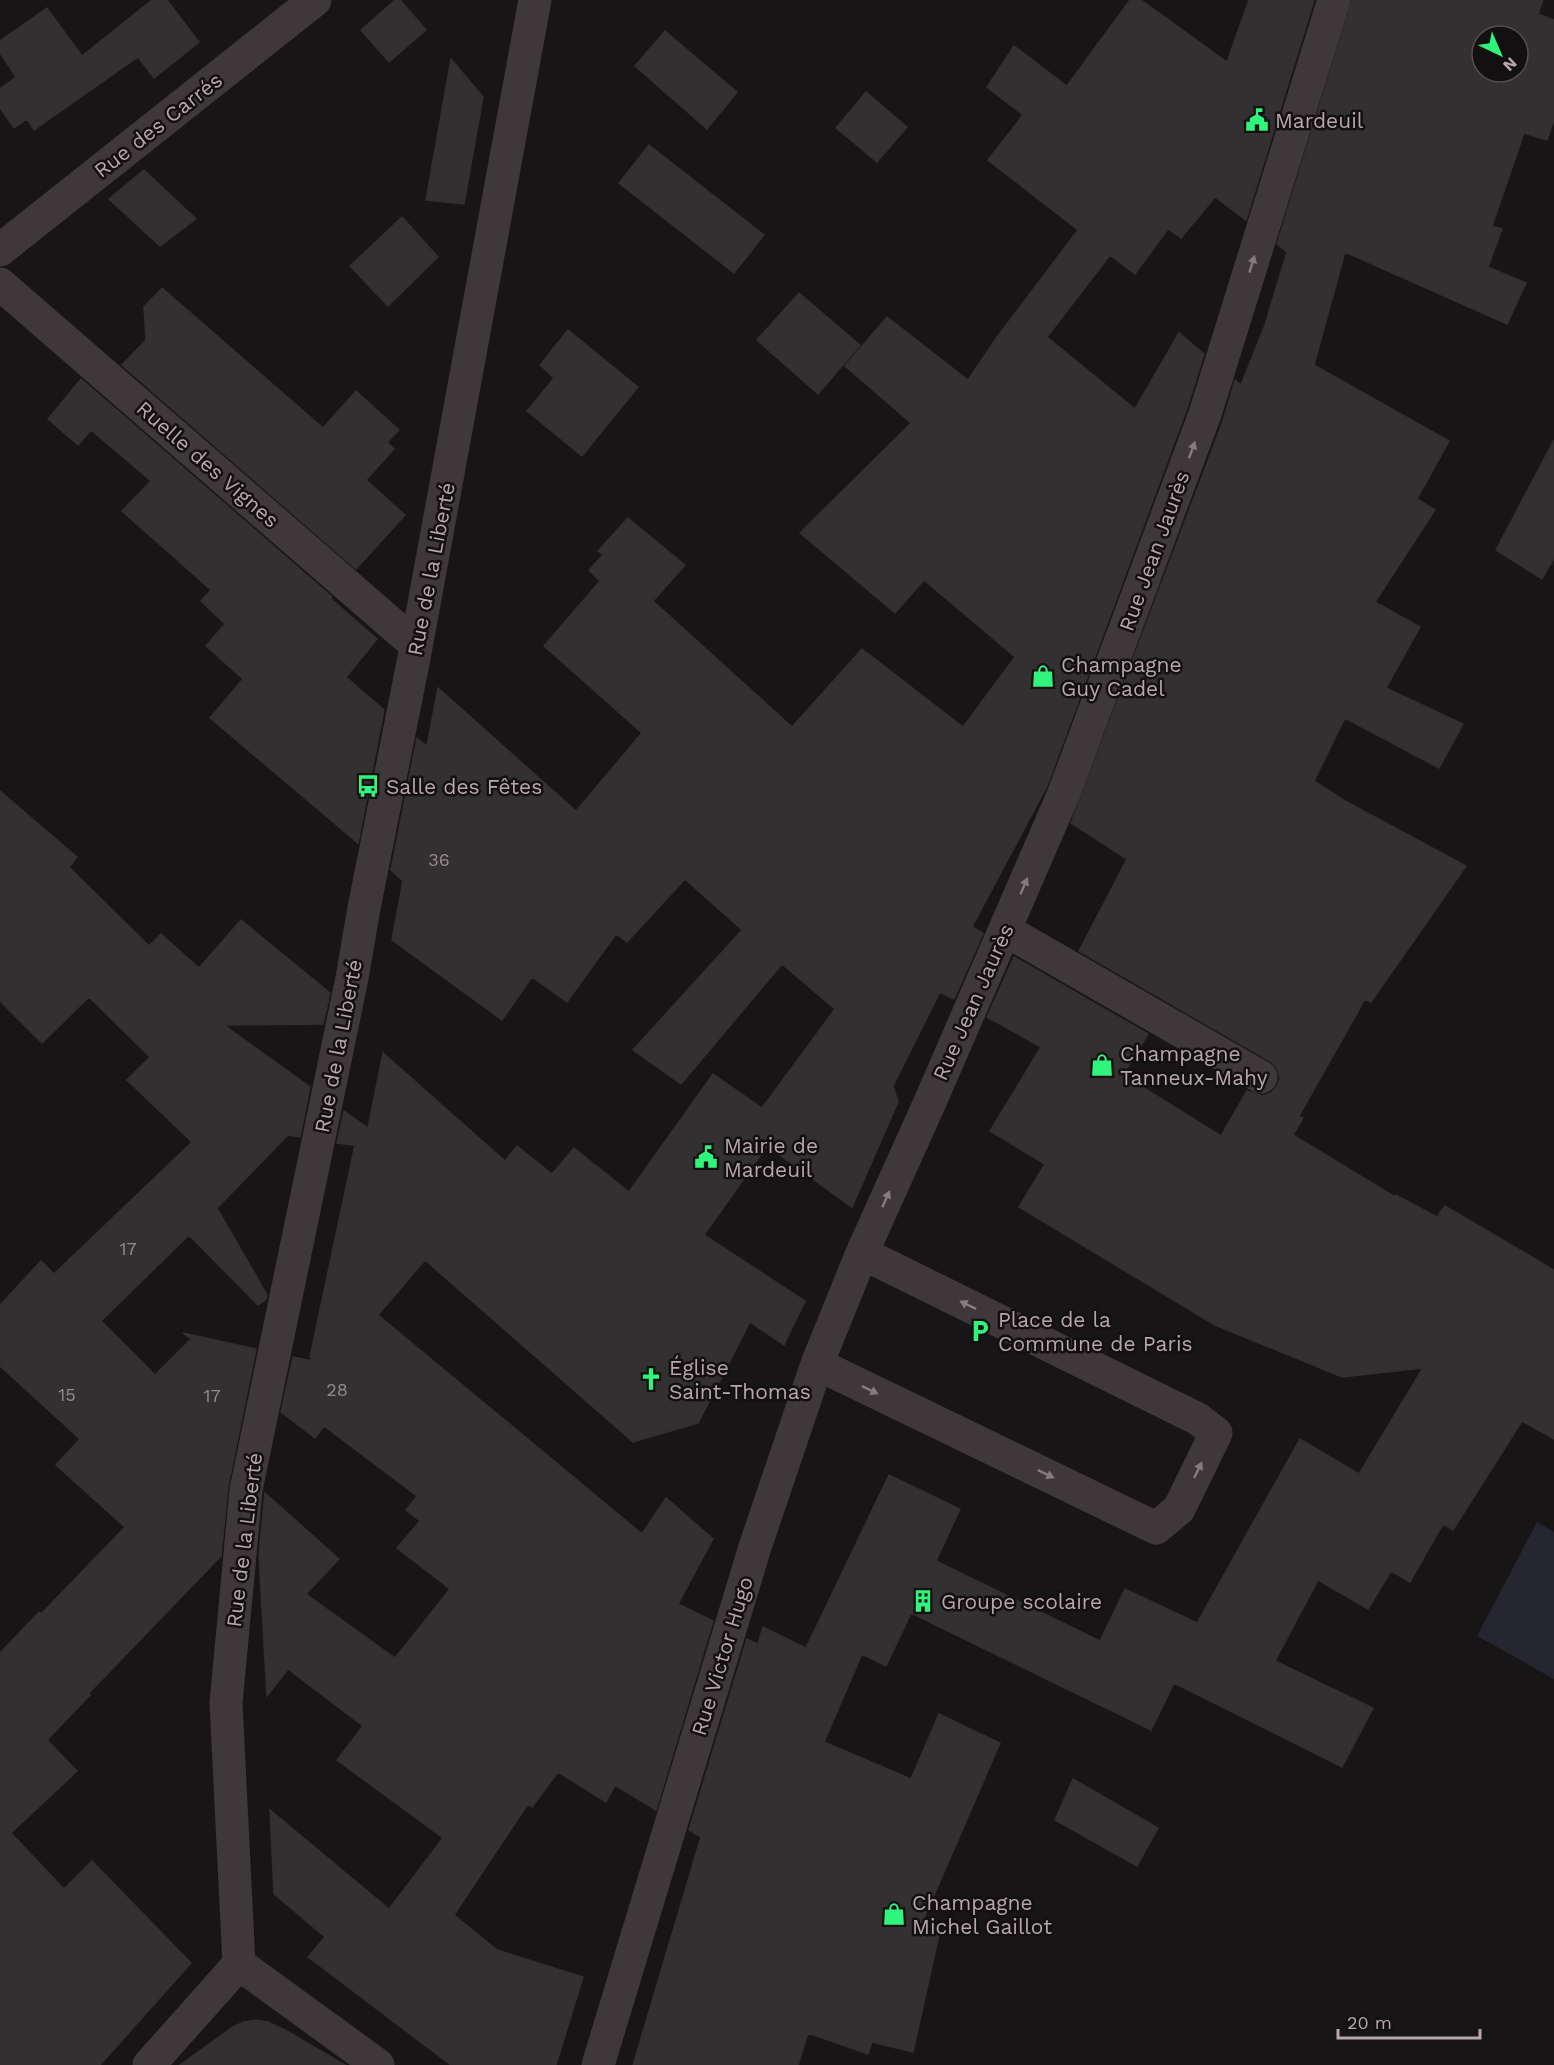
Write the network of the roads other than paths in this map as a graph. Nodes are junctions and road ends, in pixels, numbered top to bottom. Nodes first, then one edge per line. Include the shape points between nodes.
1 (315, 0) edge
2 (535, 0) edge
3 (1334, 0) edge
4 (0, 250) edge
5 (0, 284) edge
6 (417, 645) junction
7 (1005, 930) junction
8 (1262, 1077) dead end
9 (862, 1253) junction
10 (817, 1364) junction
11 (239, 1964) junction
12 (149, 2065) edge
13 (378, 2065) edge
14 (598, 2065) edge

1 - 4 street, Rue des Carrés
2 - 6 street, Rue de la Liberté
7 -> 3 street, Rue Jean Jaurès via 1064,793 1205,414
5 - 6 street, Ruelle des Vignes
6 - 11 street, Rue de la Liberté via 246,1490 226,1703
7 - 8 street
9 -> 7 street, Rue Jean Jaurès
9 - 10 street, Rue Victor Hugo
10 -> 9 street via 1156,1527 1179,1509 1216,1434 1198,1419
10 - 14 street, Rue Victor Hugo via 755,1547
11 - 12 street
11 - 13 street

